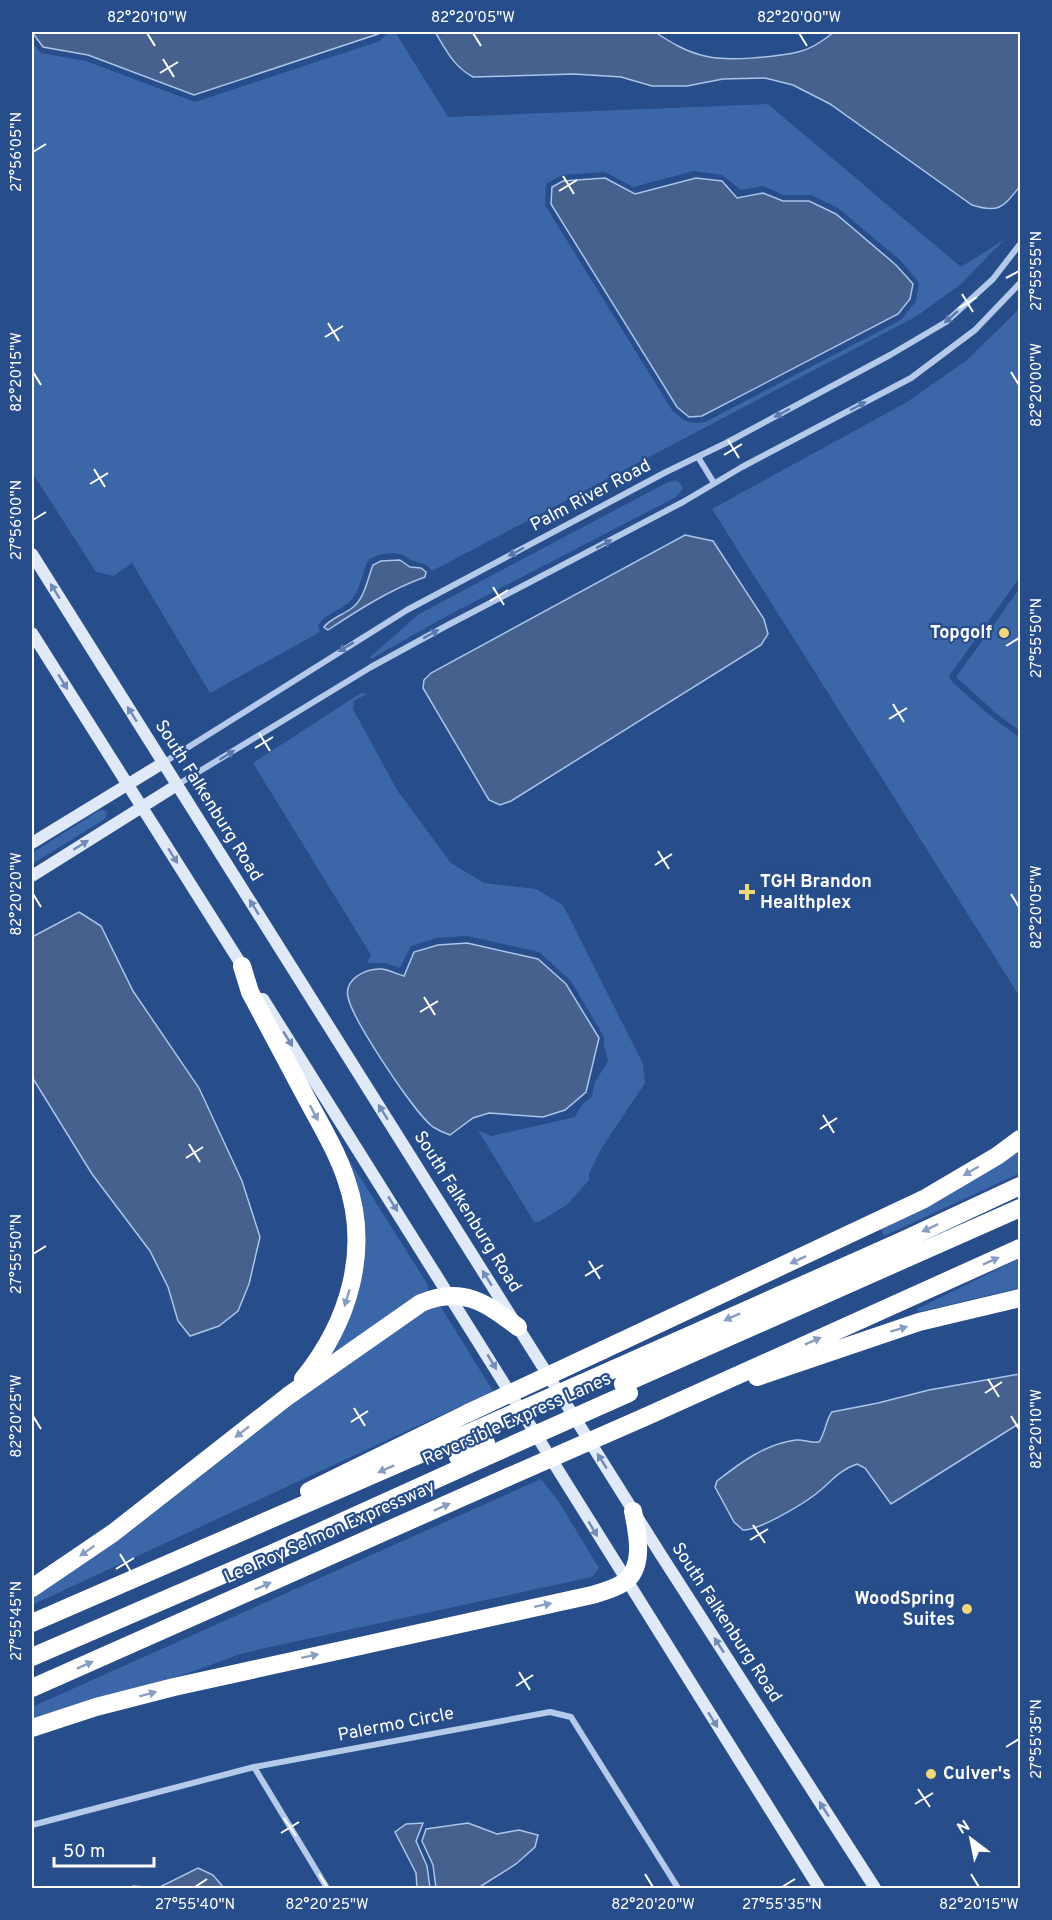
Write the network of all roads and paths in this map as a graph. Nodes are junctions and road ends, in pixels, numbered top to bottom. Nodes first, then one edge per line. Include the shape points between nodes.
1 (1020, 244) edge
2 (1020, 283) edge
3 (698, 457) junction
4 (714, 483) junction
5 (32, 554) edge
6 (32, 633) edge
7 (163, 763) junction
8 (127, 785) junction
9 (177, 785) junction
10 (141, 807) junction
11 (32, 843) edge
12 (32, 876) edge
13 (242, 966) junction
14 (1020, 1139) edge
15 (1020, 1185) edge
16 (1020, 1208) edge
17 (1020, 1221) edge
18 (1020, 1248) edge
19 (450, 1295) junction
20 (1020, 1298) edge
21 (518, 1327) junction
22 (622, 1382) junction
23 (288, 1396) junction
24 (645, 1417) junction
25 (482, 1444) junction
26 (633, 1510) junction
27 (183, 1558) junction
28 (626, 1582) junction
29 (32, 1588) edge
30 (32, 1623) edge
31 (32, 1658) edge
32 (32, 1688) edge
33 (32, 1728) edge
34 (255, 1767) junction
35 (32, 1825) edge
36 (327, 1888) edge
37 (678, 1888) edge
38 (819, 1888) edge
39 (875, 1888) edge

1 -> 3 street, Palm River Road via 993,279 946,322
4 -> 2 street via 911,378 975,330
3 - 4 street
3 -> 7 street, Palm River Road via 407,610
9 -> 4 street via 380,662
7 -> 5 street, South Falkenburg Road
6 -> 8 street
7 - 8 street
7 - 9 street, South Falkenburg Road
8 - 10 street
8 - 11 street
9 - 10 street
21 -> 9 street, South Falkenburg Road
12 -> 10 street
10 -> 13 street
13 -> 19 street
13 -> 23 highway via 250,992 340,1164 356,1227 354,1275 341,1317 320,1356
14 -> 27 highway, bridge via 924,1199 468,1413
15 -> 22 highway
16 - 22 highway
17 - 22 highway, Reversible Express Lanes
24 -> 18 highway
19 - 21 highway via 482,1303
19 - 23 highway via 414,1307
19 -> 28 street
24 -> 20 highway via 877,1335
26 -> 21 street, South Falkenburg Road
22 - 25 highway, bridge
22 - 25 highway, Reversible Express Lanes, bridge
23 -> 29 highway via 113,1533
32 -> 24 highway, Lee Roy Selmon Expressway, bridge
25 -> 27 highway
25 - 31 highway, Reversible Express Lanes via 316,1533
26 - 28 highway via 638,1552
39 -> 26 street, South Falkenburg Road
27 - 30 highway
33 -> 28 highway via 174,1687 592,1595
28 -> 38 street
34 - 35 street, Palermo Circle
34 - 36 street
34 - 37 street, Palermo Circle via 550,1712 571,1717

